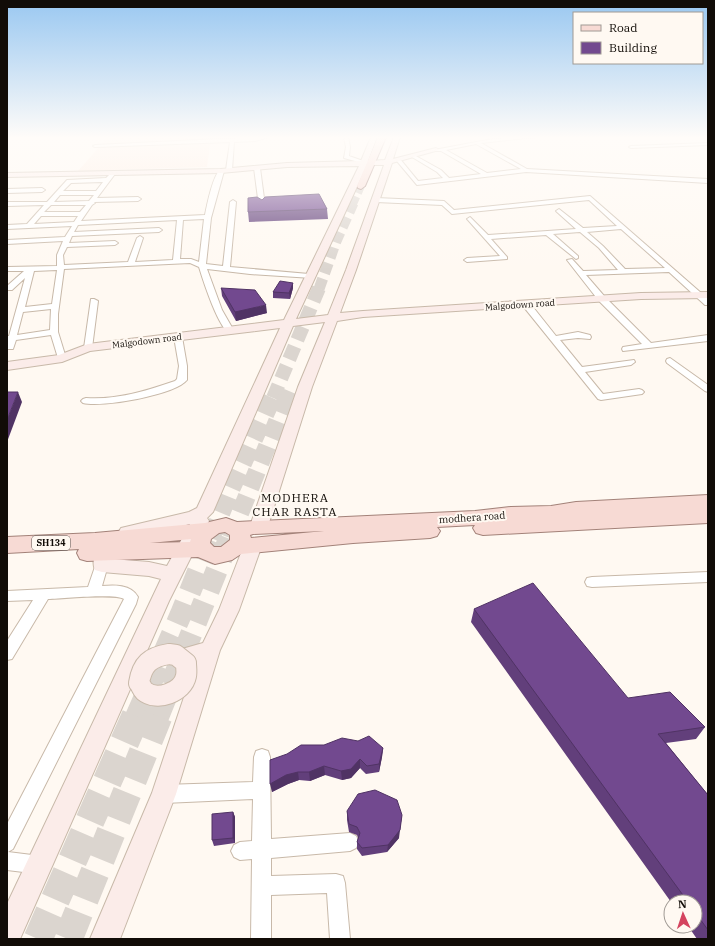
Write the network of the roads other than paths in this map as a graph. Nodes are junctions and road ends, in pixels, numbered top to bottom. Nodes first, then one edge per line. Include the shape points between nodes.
1 (69, 181) edge
2 (107, 181) edge
3 (218, 181) edge
4 (259, 181) edge
5 (369, 181) edge
6 (369, 181) edge
7 (414, 181) edge
8 (439, 181) edge
9 (367, 185) junction
10 (103, 186) junction
11 (63, 188) junction
12 (42, 190) dead end
13 (7, 191) edge
14 (59, 193) junction
15 (99, 193) junction
16 (138, 198) dead end
17 (376, 200) junction
18 (93, 202) junction
19 (233, 202) dead end
20 (48, 203) junction
21 (7, 204) edge
22 (262, 206) edge
23 (559, 211) dead end
24 (39, 214) junction
25 (82, 214) junction
26 (207, 217) junction
27 (180, 218) junction
28 (470, 219) dead end
29 (76, 224) junction
30 (29, 226) junction
31 (7, 227) edge
32 (623, 227) junction
33 (159, 230) dead end
34 (580, 230) junction
35 (548, 233) junction
36 (486, 237) junction
37 (140, 238) dead end
38 (67, 239) junction
39 (7, 242) edge
40 (115, 243) dead end
41 (467, 260) dead end
42 (176, 261) junction
43 (131, 263) junction
44 (202, 266) junction
45 (61, 267) junction
46 (7, 269) edge
47 (31, 269) junction
48 (226, 269) junction
49 (671, 270) junction
50 (624, 272) junction
51 (581, 273) junction
52 (309, 276) junction
53 (8, 288) edge
54 (704, 295) edge
55 (602, 299) junction
56 (94, 301) dead end
57 (708, 303) edge
58 (526, 304) junction
59 (55, 306) junction
60 (20, 310) junction
61 (332, 318) junction
62 (288, 324) junction
63 (230, 331) junction
64 (54, 332) junction
65 (587, 337) dead end
66 (178, 338) junction
67 (553, 338) junction
68 (708, 338) edge
69 (10, 341) edge
70 (649, 346) junction
71 (88, 348) junction
72 (626, 349) dead end
73 (62, 358) junction
74 (670, 361) dead end
75 (631, 362) dead end
76 (7, 366) edge
77 (580, 370) junction
78 (708, 389) edge
79 (639, 392) dead end
80 (86, 401) dead end
81 (708, 502) edge
82 (708, 516) edge
83 (476, 523) junction
84 (199, 534) junction
85 (246, 537) junction
86 (7, 545) edge
87 (100, 553) junction
88 (7, 558) edge
89 (173, 575) junction
90 (708, 577) edge
91 (592, 582) dead end
92 (94, 592) junction
93 (44, 594) junction
94 (7, 596) edge
95 (142, 641) junction
96 (210, 650) junction
97 (7, 654) edge
98 (172, 656) junction
99 (142, 689) junction
100 (171, 693) junction
101 (118, 695) junction
102 (194, 702) junction
103 (262, 757) dead end
104 (260, 790) dead end
105 (164, 794) junction
106 (350, 842) dead end
107 (7, 844) edge
108 (261, 849) junction
109 (240, 851) dead end
110 (7, 861) edge
111 (40, 866) junction
112 (261, 886) junction
113 (7, 936) edge
114 (105, 939) edge
115 (261, 939) edge
116 (340, 939) edge

1 - 11 street
2 - 10 street
3 - 26 street
4 - 22 street
5 - 9 street
6 - 9 street
7 - 8 street via 416,184
9 - 17 street
9 - 52 street
10 - 11 street
10 - 15 street
11 - 14 street
12 - 13 street
14 - 15 street
14 - 20 street
15 - 18 street
16 - 18 street
17 - 32 street via 444,203 452,212 590,198
17 - 61 street
18 - 20 street
18 - 25 street
19 - 48 street
20 - 21 street
20 - 24 street
23 - 34 street
24 - 25 street
24 - 30 street
25 - 29 street
26 - 27 street
26 - 44 street
27 - 29 street
27 - 42 street
28 - 36 street
29 - 30 street
29 - 38 street
30 - 31 street
32 - 34 street
32 - 49 street
33 - 38 street
34 - 35 street
34 - 50 street via 601,247
35 - 36 street
35 - 51 street via 573,258
36 - 41 street via 505,258
37 - 43 street
38 - 39 street
38 - 40 street
38 - 45 street via 60,255
42 - 43 street
42 - 44 street via 192,261
43 - 45 street
44 - 48 street
44 - 63 street via 218,310
45 - 47 street
45 - 59 street
46 - 47 street
47 - 53 street
47 - 60 street
48 - 52 street
49 - 50 street
49 - 54 street
50 - 51 street
51 - 55 street
52 - 62 street
54 - 55 street, Malgodown road
54 - 57 street
55 - 58 street, Malgodown road
55 - 70 street
56 - 71 street
58 - 61 street, Malgodown road
58 - 67 street
59 - 60 street
59 - 64 street
60 - 69 street
61 - 62 street, Malgodown road
61 - 85 street
62 - 63 street, Malgodown road
62 - 84 street
63 - 66 street, Malgodown road
64 - 69 street
64 - 73 street
65 - 67 street via 578,335
66 - 71 street, Malgodown road
66 - 80 street via 183,366 182,380 178,384 144,395 99,403
67 - 77 street
68 - 70 street
70 - 72 street
71 - 73 street, Malgodown road
73 - 76 street, Malgodown road
74 - 78 street
75 - 77 street
77 - 79 street via 601,397
81 - 83 main road, modhera road via 510,514
82 - 83 main road
83 - 85 main road via 353,536
84 - 85 main road via 220,526 231,526
84 - 85 main road via 212,555 219,556 226,554
84 - 87 main road
84 - 87 street via 194,517
84 - 89 street
85 - 96 street via 229,610
86 - 87 main road, SH134
87 - 88 main road
87 - 89 street
87 - 92 street
89 - 95 street
90 - 91 street
92 - 93 street
92 - 107 street via 125,592 131,597
93 - 94 street
93 - 97 street
95 - 98 street
95 - 101 street
96 - 98 street
96 - 102 street
98 - 99 street, bridge via 154,658 142,669
98 - 100 street, bridge via 186,663 187,676 178,689
99 - 100 street, bridge via 147,694 155,696
99 - 101 street
100 - 102 street
101 - 111 street
102 - 105 street
103 - 108 street
104 - 105 street
105 - 114 street
106 - 108 street
108 - 109 street
108 - 112 street
110 - 111 street
111 - 113 street
112 - 115 street
112 - 116 street via 336,883

